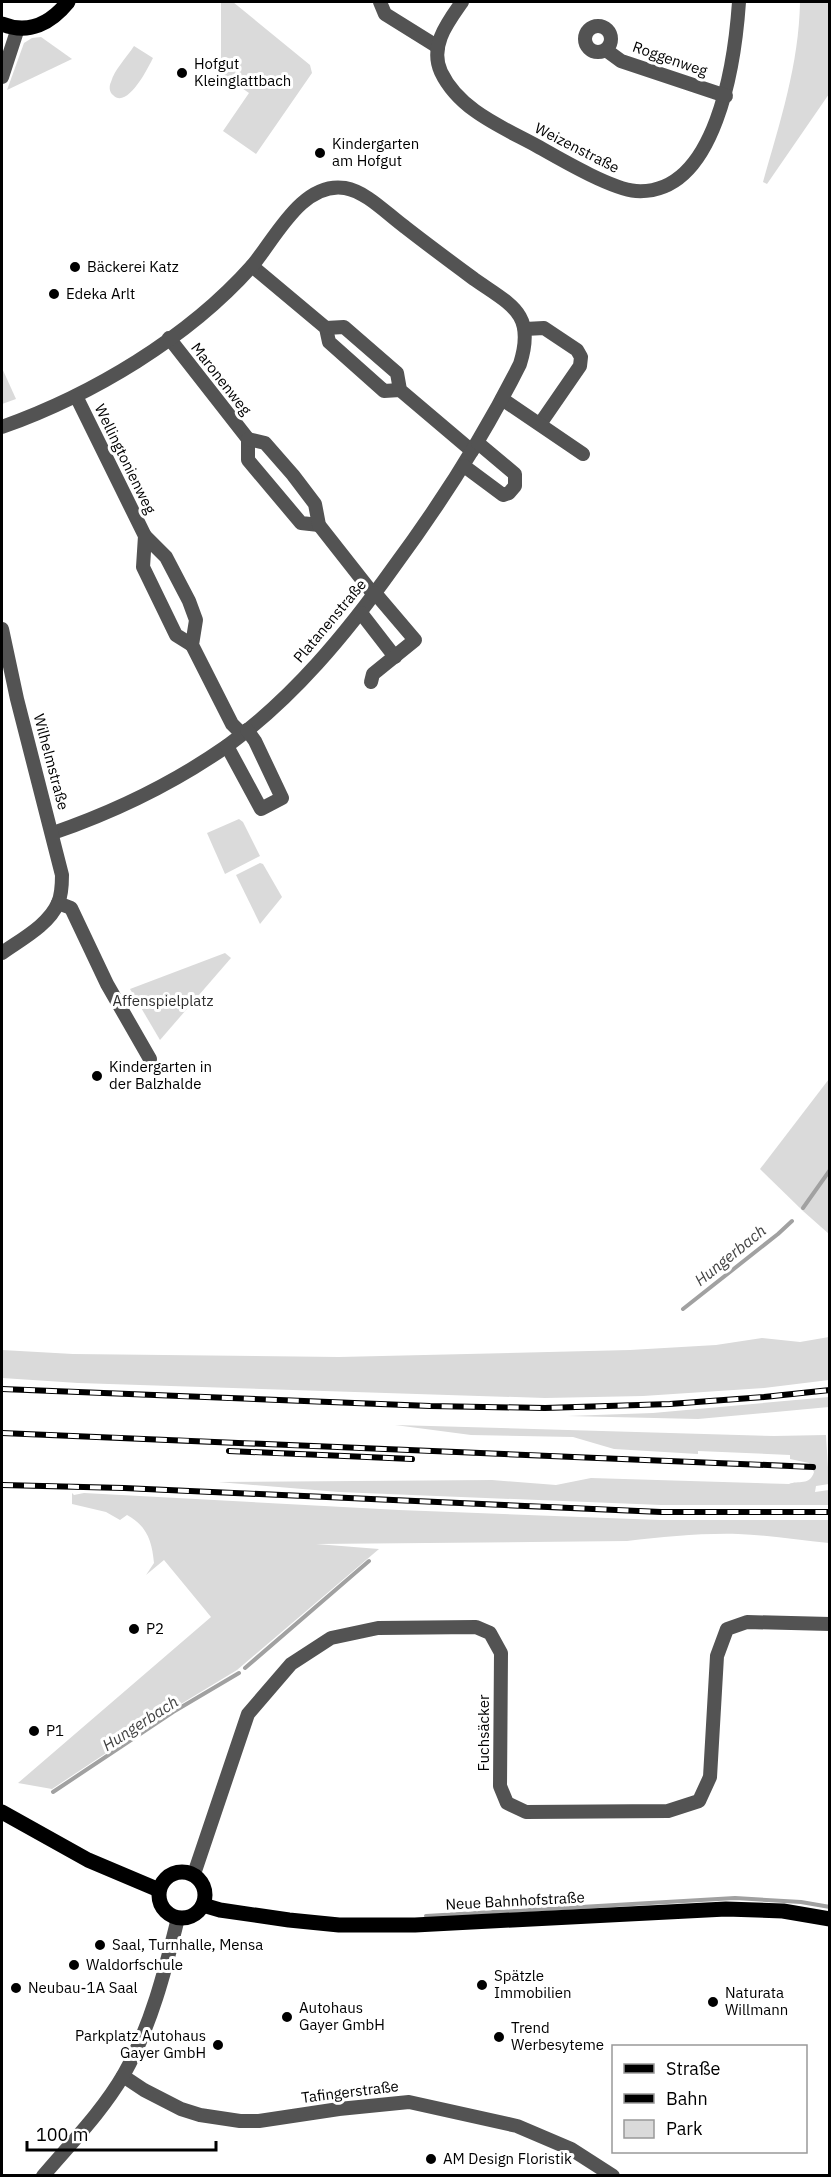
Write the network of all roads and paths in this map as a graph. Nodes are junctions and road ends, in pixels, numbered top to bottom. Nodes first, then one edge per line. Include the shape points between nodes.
1 (68, 2) edge
2 (380, 2) edge
3 (462, 2) edge
4 (740, 2) edge
5 (2, 24) edge
6 (18, 28) junction
7 (438, 47) junction
8 (606, 50) dead end
9 (2, 78) edge
10 (726, 96) junction
11 (252, 266) junction
12 (327, 328) junction
13 (525, 329) junction
14 (169, 338) junction
15 (400, 390) junction
16 (76, 396) junction
17 (502, 399) junction
18 (540, 424) junction
19 (2, 428) edge
20 (248, 439) junction
21 (475, 447) junction
22 (583, 454) dead end
23 (464, 466) junction
24 (319, 525) junction
25 (145, 536) junction
26 (374, 594) junction
27 (361, 613) junction
28 (2, 629) edge
29 (192, 645) junction
30 (395, 657) junction
31 (371, 682) dead end
32 (244, 732) junction
33 (227, 746) junction
34 (53, 833) junction
35 (58, 903) junction
36 (2, 953) edge
37 (150, 1059) dead end
38 (830, 1624) edge
39 (2, 1812) edge
40 (194, 1874) junction
41 (159, 1890) junction
42 (203, 1905) junction
43 (178, 1918) junction
44 (830, 1919) edge
45 (123, 2076) junction
46 (43, 2175) edge
47 (613, 2175) edge

1 - 6 main road via 48,21
2 - 7 street via 385,14
3 - 7 street via 442,31
4 - 10 street, Weizenstraße
5 - 6 main road
6 - 9 street
7 - 10 street, Weizenstraße via 440,71 460,99 482,116 616,187 636,191 669,185 681,178 703,148
8 - 10 street, Roggenweg via 621,61
11 - 12 street
11 - 13 street via 304,201 318,191 345,188 362,194 518,310
11 - 14 street
12 - 15 street via 344,327 396,373
12 - 15 street via 328,342 384,391
13 - 17 street, Platanenstraße via 525,349
13 - 18 street via 544,328 578,350 581,357 580,366
14 - 16 street
14 - 20 street, Maronenweg
15 - 21 street
16 - 19 street
16 - 25 street, Wellingtonienweg
17 - 18 street
17 - 21 street, Platanenstraße
18 - 22 street
20 - 24 street, Maronenweg via 265,442 293,475 315,504
20 - 24 street, Maronenweg via 248,460 301,523
21 - 23 street, Platanenstraße
21 - 23 street via 515,474 515,486 503,495
23 - 26 street, Platanenstraße
24 - 26 street, Maronenweg
25 - 29 street, Wellingtonienweg via 166,557 189,601 196,620
25 - 29 street, Wellingtonienweg via 142,567 176,634
26 - 27 street, Platanenstraße
26 - 30 street, Maronenweg via 415,640
27 - 30 street
27 - 32 street, Platanenstraße via 301,682
28 - 34 street, Wilhelmstraße
29 - 32 street, Wellingtonienweg via 232,724
30 - 31 street, Maronenweg via 373,674
32 - 33 street, Platanenstraße
32 - 33 street, Wellingtonienweg via 255,741 282,798 261,809
33 - 34 street, Platanenstraße via 139,798
34 - 35 street, Wilhelmstraße via 62,875
35 - 36 street via 41,925
35 - 37 street via 72,908 107,984
38 - 40 street, Fuchsäcker via 747,1623 727,1629 717,1656 710,1777 699,1801 668,1811 526,1812 507,1803 500,1786 501,1653 490,1633 476,1627 378,1628 331,1638 291,1664 248,1714
39 - 41 main road via 88,1860
40 - 41 main road via 186,1871 169,1875
40 - 42 main road via 205,1888
41 - 43 main road via 163,1908
42 - 43 main road via 192,1916
42 - 44 main road, Neue Bahnhofstraße via 339,1925 415,1925 726,1909 783,1911
43 - 45 street via 156,2000
45 - 46 street via 96,2115
45 - 47 street, Tafingerstraße via 181,2109 240,2121 409,2102 517,2126 571,2149

